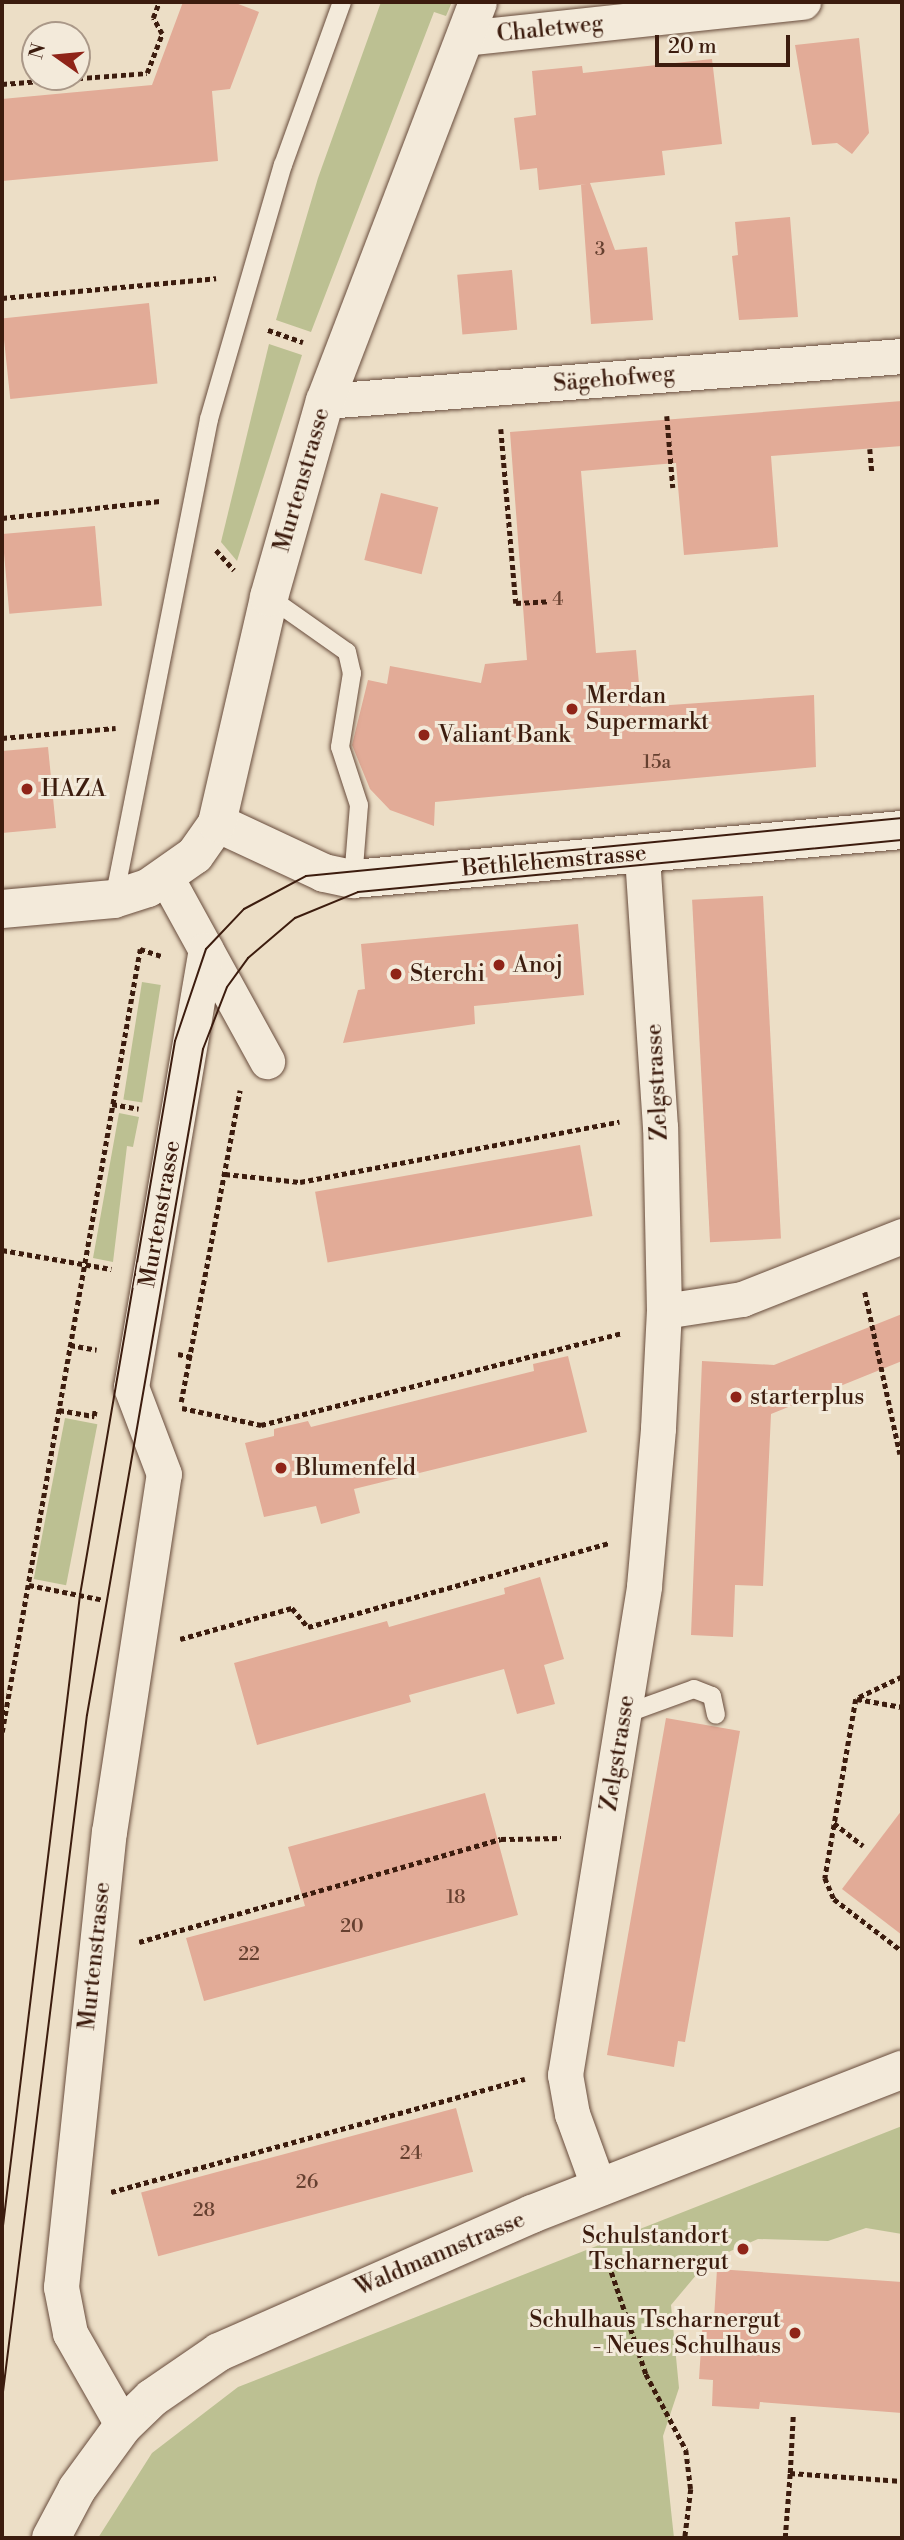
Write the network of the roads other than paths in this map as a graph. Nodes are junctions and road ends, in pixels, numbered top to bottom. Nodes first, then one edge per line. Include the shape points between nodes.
1 (342, 2) edge
2 (478, 2) edge
3 (803, 2) edge
4 (464, 38) junction
5 (902, 356) edge
6 (325, 401) junction
7 (269, 597) junction
8 (217, 823) junction
9 (902, 830) edge
10 (642, 854) junction
11 (167, 879) junction
12 (352, 879) junction
13 (114, 899) junction
14 (2, 909) edge
15 (206, 949) junction
16 (259, 1046) road end
17 (902, 1236) edge
18 (664, 1311) junction
19 (625, 1714) junction
20 (716, 1715) dead end
21 (902, 2070) edge
22 (599, 2188) junction
23 (122, 2426) junction
24 (51, 2538) edge

1 - 13 lane via 248,275 192,498
2 - 4 street, Murtenstrasse
3 - 4 street, Chaletweg
4 - 6 street, Murtenstrasse
5 - 6 street, Sägehofweg
6 - 7 street, Murtenstrasse
7 - 8 street, Murtenstrasse
7 - 12 lane via 347,652 352,673 340,747 359,805
8 - 11 street, Murtenstrasse via 195,855
8 - 12 street, Bethlehemstrasse via 303,864
9 - 10 street, Bethlehemstrasse
10 - 12 street, Bethlehemstrasse
10 - 18 street, Zelgstrasse via 660,1127
11 - 13 street, Murtenstrasse
11 - 15 street
13 - 14 street, Murtenstrasse
15 - 16 street
15 - 23 street, Murtenstrasse via 131,1387 164,1474 135,1643 95,1954 63,2312 81,2357
17 - 18 street via 741,1299
18 - 19 street, Zelgstrasse via 652,1501
19 - 20 lane via 694,1689 712,1696
19 - 22 street, Zelgstrasse via 565,2076 572,2114
21 - 22 street, Waldmannstrasse via 654,2171
22 - 23 street, Waldmannstrasse via 246,2338 183,2375
23 - 24 street, Waldmannstrasse via 77,2489

